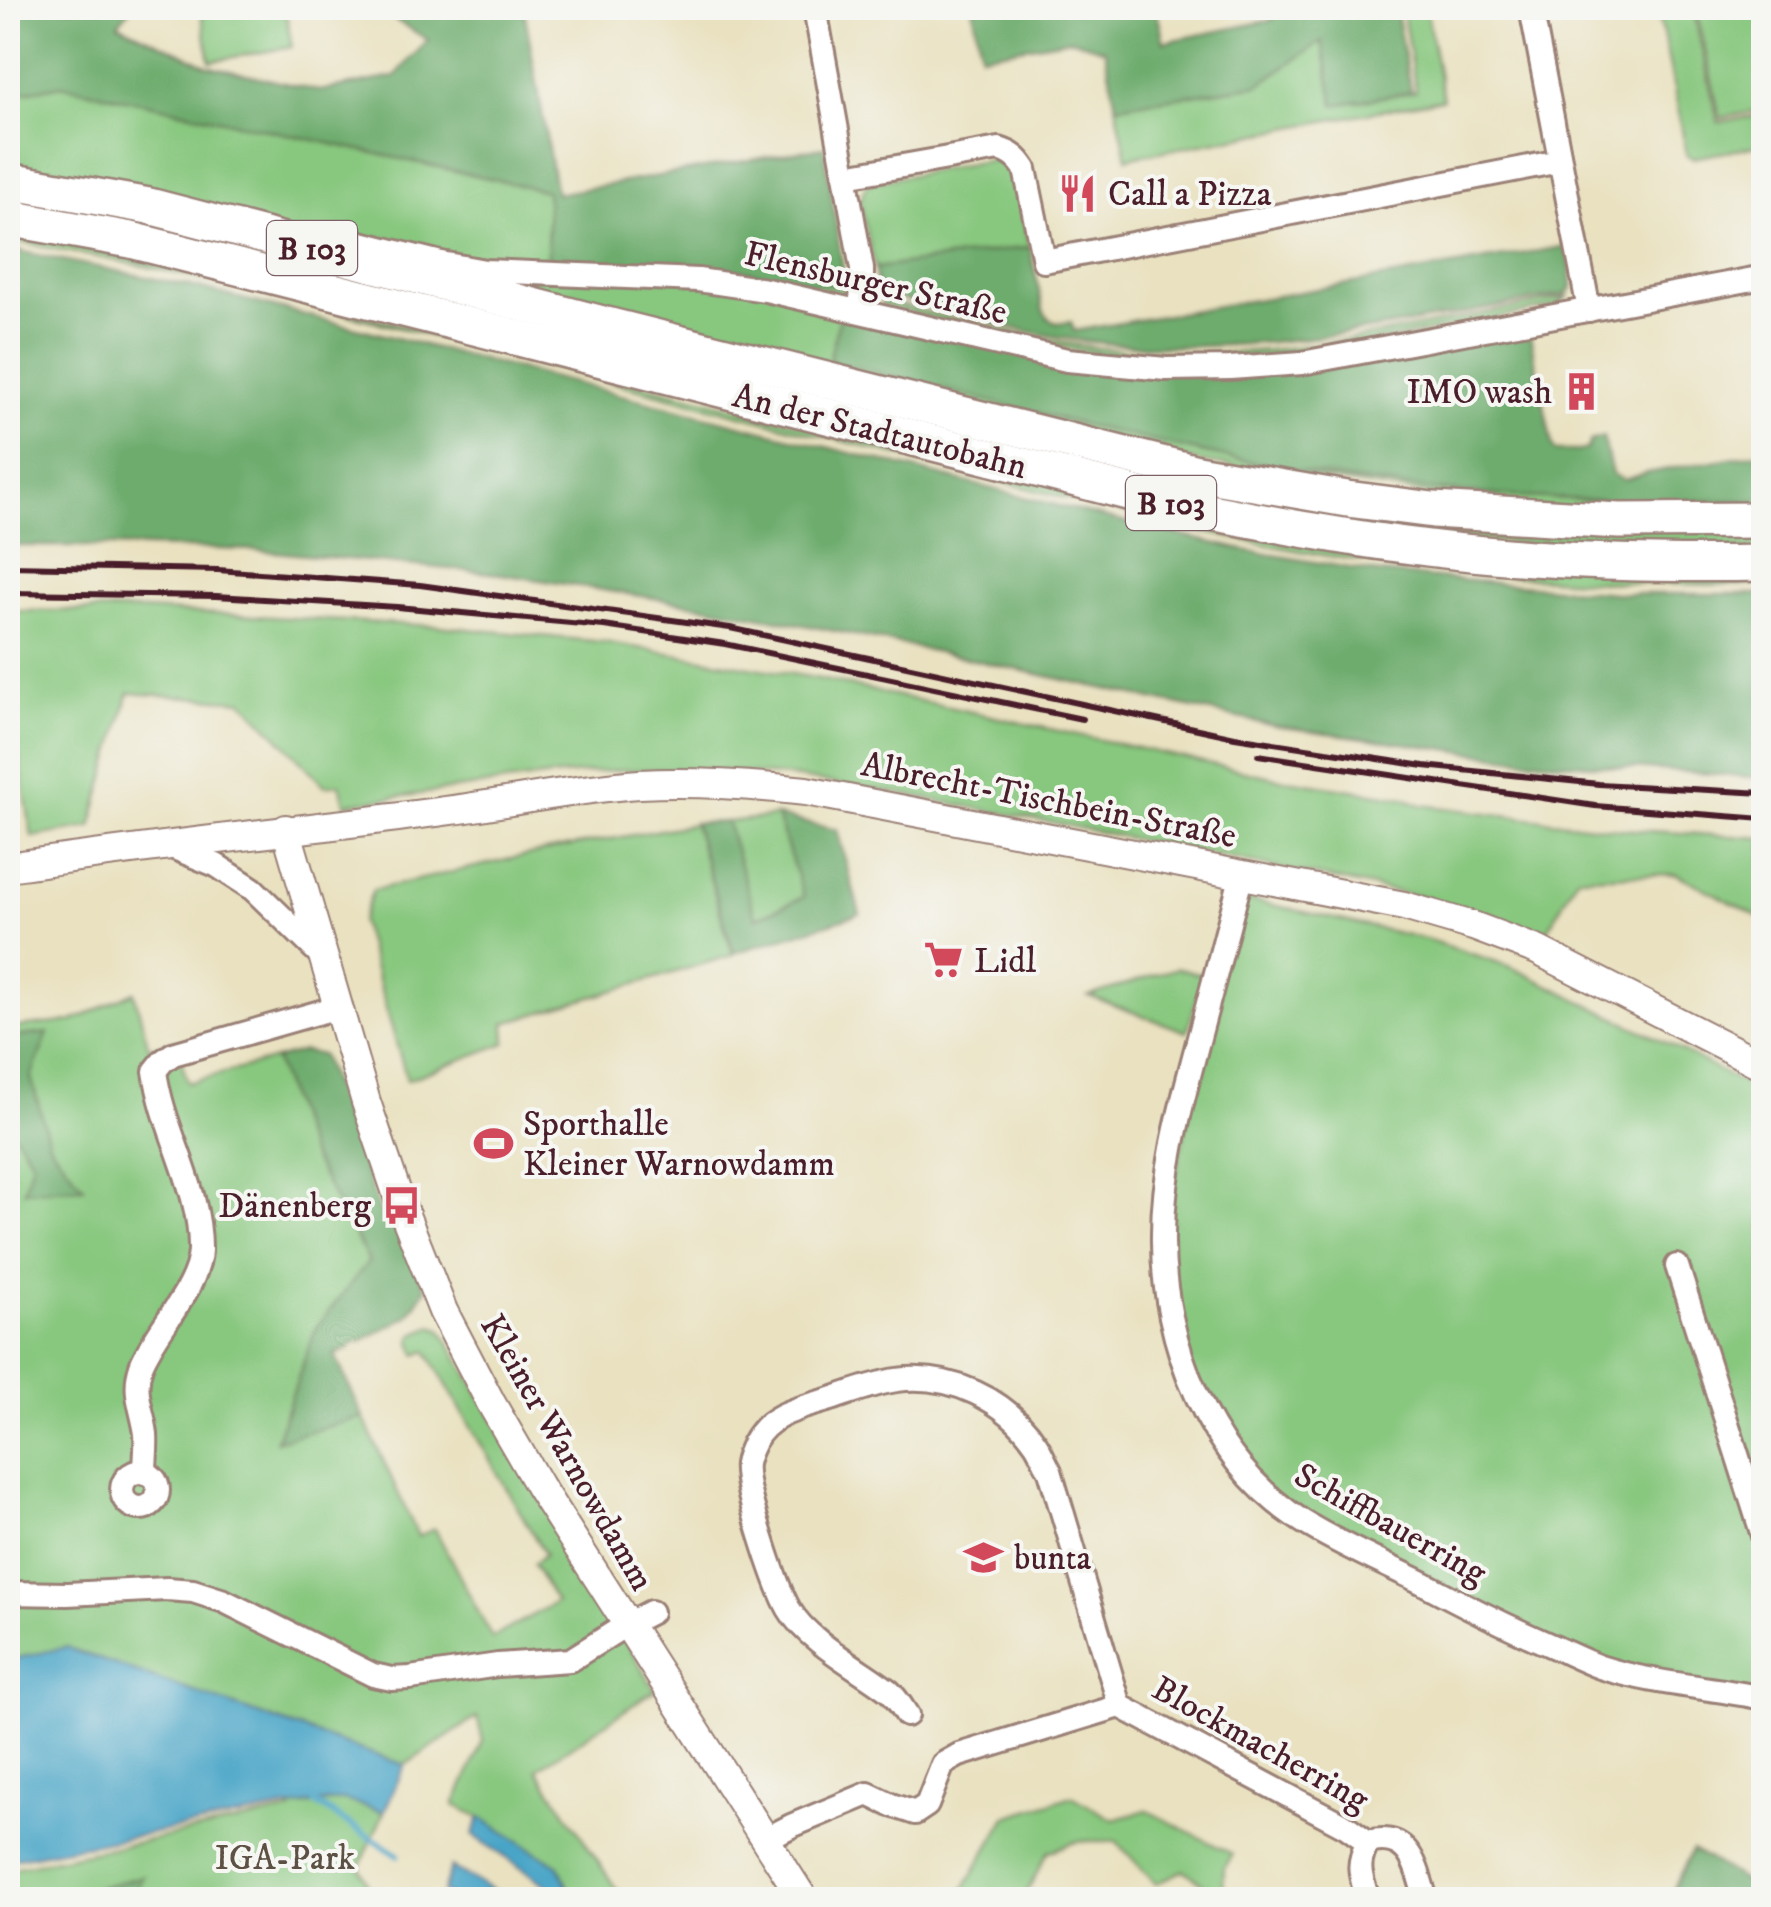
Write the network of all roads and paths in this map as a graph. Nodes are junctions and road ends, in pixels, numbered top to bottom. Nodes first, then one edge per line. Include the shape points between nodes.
1 (814, 8) edge
2 (1532, 8) edge
3 (1560, 161) junction
4 (846, 176) junction
5 (8, 180) edge
6 (149, 206) junction
7 (8, 218) edge
8 (1764, 277) edge
9 (1589, 310) junction
10 (859, 311) junction
11 (1764, 520) edge
12 (1764, 563) edge
13 (286, 829) junction
14 (165, 844) junction
15 (8, 866) edge
16 (1242, 874) junction
17 (325, 958) junction
18 (338, 1008) junction
19 (1764, 1066) edge
20 (1677, 1266) dead end
21 (145, 1473) dead end
22 (1764, 1539) edge
23 (8, 1593) edge
24 (638, 1618) junction
25 (1763, 1697) edge
26 (1120, 1706) junction
27 (908, 1715) dead end
28 (764, 1840) junction
29 (1368, 1842) junction
30 (804, 1900) edge
31 (1368, 1900) edge
32 (1426, 1900) edge

1 - 4 street
2 - 3 street
3 - 4 street, Flensburger Straße via 1044,261 1025,169 1009,152
3 - 9 street
4 - 10 street via 862,269
5 - 6 highway, An der Stadtautobahn / B 103
6 - 10 street, Flensburger Straße via 217,207 485,271 698,280
6 - 11 highway, An der Stadtautobahn / B 103 via 1198,473 1433,510 1618,521
7 - 12 highway, An der Stadtautobahn / B 103 via 132,240 1195,509 1432,549 1615,564
8 - 9 street, Flensburger Straße
9 - 10 street, Flensburger Straße via 1302,363 1182,369 1067,360
13 - 14 street, Albrecht-Tischbein-Straße
13 - 16 street, Albrecht-Tischbein-Straße via 597,788 740,784 849,798
13 - 17 street, Kleiner Warnowdamm
14 - 15 street, Albrecht-Tischbein-Straße
14 - 17 street via 253,889
16 - 19 street, Albrecht-Tischbein-Straße via 1473,926 1537,950
16 - 25 street, Schiffbauerring via 1180,1107 1162,1237 1181,1357 1218,1434 1241,1468 1302,1521 1501,1624 1599,1666
17 - 18 street, Kleiner Warnowdamm
18 - 21 street via 173,1054 156,1071 192,1199 200,1254 142,1365 136,1389 146,1434
18 - 24 street, Kleiner Warnowdamm via 443,1312 539,1486
20 - 22 street
23 - 24 street via 193,1592 392,1679 570,1660
24 - 28 street, Kleiner Warnowdamm
26 - 27 street, Blockmacherring via 1050,1471 1036,1444 1000,1407 970,1390 908,1379 784,1413 753,1443 746,1466 749,1496 790,1612 892,1693
26 - 28 street, Blockmacherring via 943,1764 927,1805 915,1813 868,1794
26 - 29 street, Blockmacherring
28 - 30 street, Kleiner Warnowdamm
29 - 31 street, Blockmacherring via 1360,1874
29 - 32 street, Blockmacherring via 1383,1838 1409,1852

